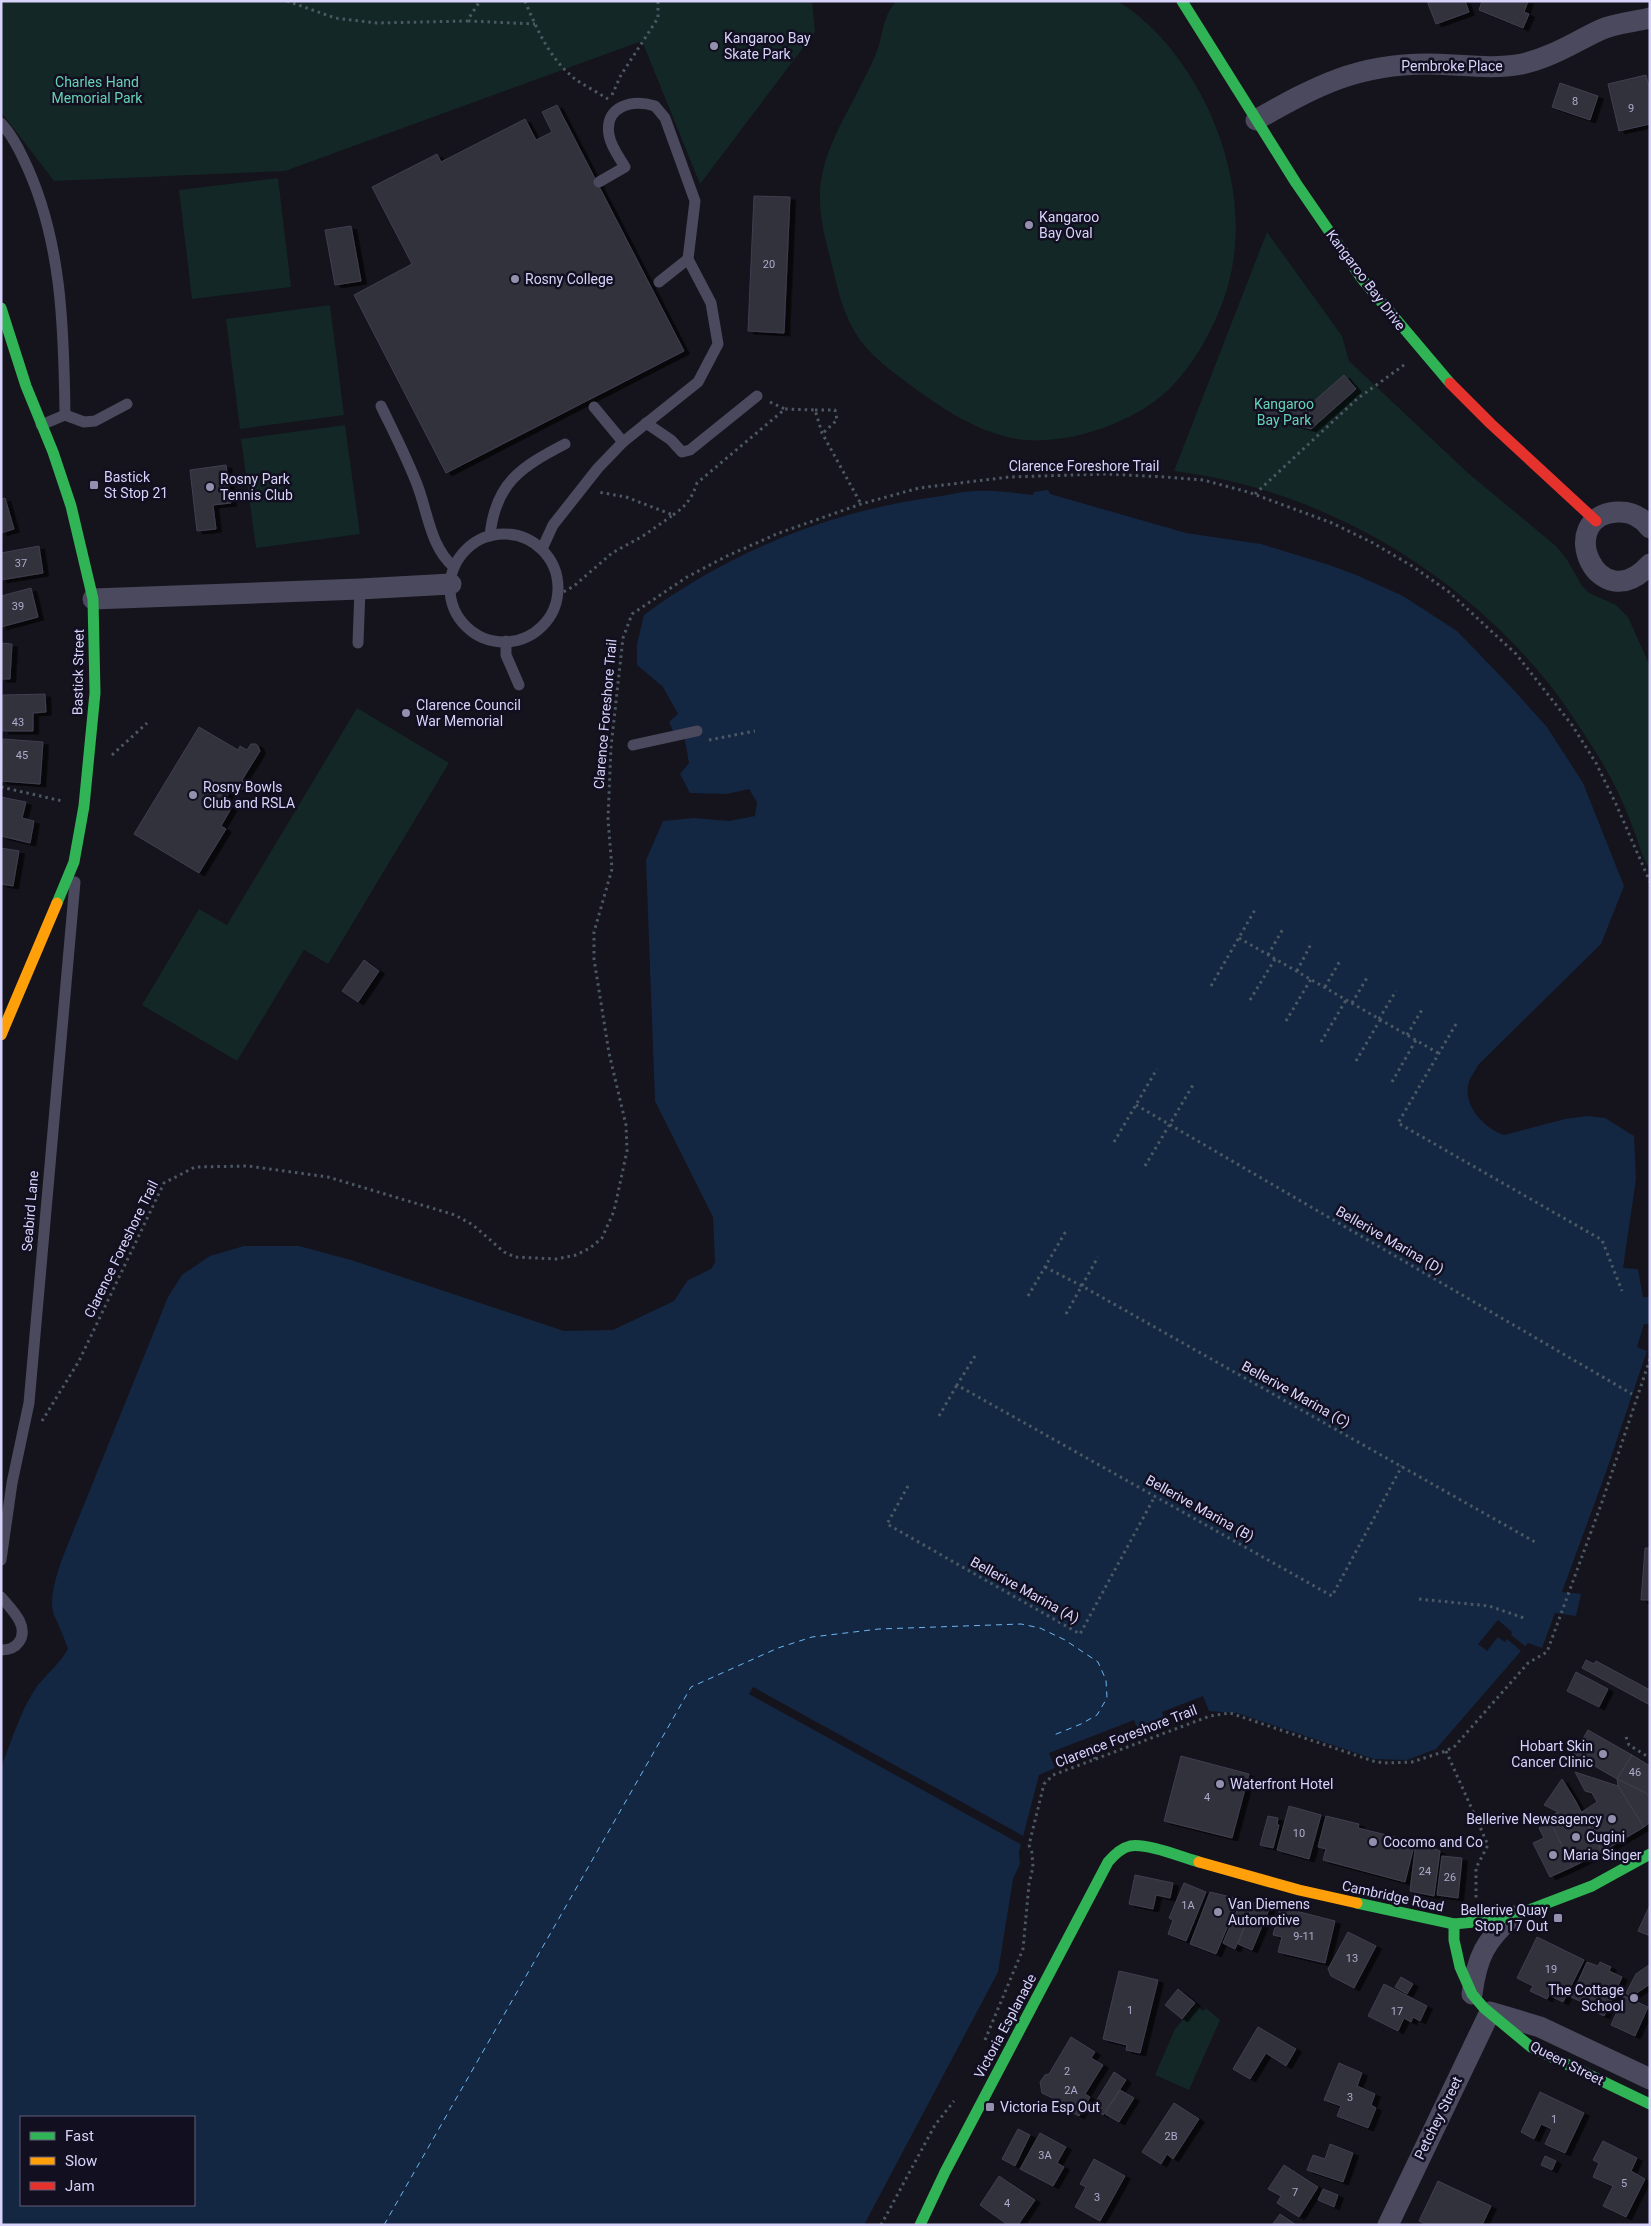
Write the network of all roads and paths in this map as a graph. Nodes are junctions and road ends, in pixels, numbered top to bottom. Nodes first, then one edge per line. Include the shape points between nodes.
1 (287, 1) edge
2 (480, 1) edge
3 (525, 1) edge
4 (658, 1) edge
5 (1182, 1) edge
6 (1650, 18) edge
7 (467, 21) junction
8 (535, 24) junction
9 (610, 100) junction
10 (617, 110) junction
11 (1256, 120) junction
12 (1, 123) edge
13 (599, 182) dead end
14 (688, 259) junction
15 (659, 282) dead end
16 (1, 308) edge
17 (1421, 352) junction
18 (757, 396) dead end
19 (127, 404) dead end
20 (381, 406) dead end
21 (594, 407) dead end
22 (816, 410) junction
23 (65, 415) junction
24 (646, 423) junction
25 (41, 425) junction
26 (822, 433) junction
27 (622, 442) junction
28 (565, 444) dead end
29 (580, 490) junction
30 (1255, 494) junction
31 (861, 504) junction
32 (673, 515) junction
33 (1596, 521) junction
34 (1650, 528) edge
35 (490, 536) junction
36 (542, 549) junction
37 (1647, 574) edge
38 (452, 575) junction
39 (360, 589) junction
40 (558, 595) junction
41 (92, 599) junction
42 (506, 641) junction
43 (358, 643) dead end
44 (520, 685) dead end
45 (147, 723) dead end
46 (755, 731) dead end
47 (700, 736) joint
48 (633, 745) dead end
49 (88, 767) junction
50 (1, 787) edge
51 (84, 806) junction
52 (74, 862) junction
53 (1650, 882) edge
54 (1256, 908) dead end
55 (1284, 927) dead end
56 (1239, 938) junction
57 (1312, 942) dead end
58 (1268, 955) junction
59 (1340, 958) dead end
60 (1275, 959) junction
61 (1297, 971) junction
62 (1368, 976) dead end
63 (1311, 979) junction
64 (1211, 986) dead end
65 (1325, 988) junction
66 (1396, 991) dead end
67 (1250, 1000) dead end
68 (1346, 1000) junction
69 (1352, 1004) junction
70 (1423, 1008) dead end
71 (1380, 1019) junction
72 (1286, 1021) dead end
73 (1456, 1024) dead end
74 (1, 1035) edge
75 (1407, 1035) junction
76 (1416, 1040) junction
77 (1322, 1042) dead end
78 (1438, 1053) junction
79 (1356, 1061) dead end
80 (1157, 1069) dead end
81 (1392, 1082) dead end
82 (1193, 1085) dead end
83 (1136, 1105) junction
84 (1170, 1125) junction
85 (1114, 1142) dead end
86 (1145, 1166) dead end
87 (1066, 1231) dead end
88 (1098, 1258) dead end
89 (1045, 1267) junction
90 (1082, 1286) junction
91 (1622, 1292) dead end
92 (1028, 1296) dead end
93 (1066, 1314) dead end
94 (975, 1356) dead end
95 (1650, 1359) edge
96 (957, 1385) junction
97 (1632, 1394) dead end
98 (940, 1416) dead end
99 (21, 1447) junction
100 (1402, 1466) junction
101 (908, 1486) dead end
102 (1155, 1496) junction
103 (1535, 1542) dead end
104 (1, 1560) edge
105 (1, 1597) edge
106 (1419, 1599) dead end
107 (1524, 1618) dead end
108 (1, 1650) edge
109 (1626, 1737) dead end
110 (1090, 1745) dead end
111 (1446, 1751) junction
112 (1650, 1758) edge
113 (1095, 1759) junction
114 (1123, 1847) joint
115 (1650, 1854) edge
116 (1476, 1900) dead end
117 (1513, 1916) junction
118 (1454, 1924) junction
119 (1472, 1994) junction
120 (1490, 2012) junction
121 (984, 2044) dead end
122 (1650, 2079) edge
123 (959, 2095) dead end
124 (1650, 2104) edge
125 (881, 2225) edge
126 (920, 2225) edge
127 (1388, 2225) edge

1 - 7 path via 335,18 377,23
2 - 7 path
3 - 8 path
4 - 9 path via 658,18 621,75
5 - 11 street, Kangaroo Bay Drive
6 - 11 street, Pembroke Place via 1600,30 1566,48 1520,64 1426,64 1354,73 1319,86
7 - 8 path
8 - 9 path via 555,58 575,79
9 - 10 path
10 - 13 lane via 608,125 610,137 625,167
10 - 14 lane via 635,102 645,103 655,106 664,118 695,201
11 - 17 street, Kangaroo Bay Drive via 1362,279
12 - 23 lane via 10,132 36,184 53,245 64,343
14 - 15 lane
14 - 24 lane via 710,303 718,344 698,382
16 - 25 street, Bastick Street
17 - 30 path via 1357,399
17 - 33 street, Kangaroo Bay Drive via 1490,424
18 - 24 lane via 690,450 682,452
19 - 23 lane via 95,421 84,422
20 - 38 lane via 418,487 439,550
21 - 27 lane
22 - 26 path
22 - 26 path via 835,410 837,420
22 - 32 path via 785,409 697,483 692,498
23 - 25 lane
24 - 27 lane
25 - 41 street, Bastick Street via 71,506
26 - 31 path
27 - 29 lane
28 - 35 lane via 527,465 502,490 492,518
29 - 32 path via 626,497
29 - 36 lane via 553,525
30 - 31 path, Clarence Foreshore Trail via 1203,480 1105,474 1009,476 919,488
30 - 53 path, Clarence Foreshore Trail via 1332,522 1412,566 1449,592 1516,654 1572,725 1596,763
31 - 99 path, Clarence Foreshore Trail via 779,533 727,556 648,602 632,614 627,625 611,747 608,819 612,869 594,932 594,958 609,1053 626,1124 627,1151 614,1211 602,1238 576,1255 556,1259 516,1257 504,1252 473,1224 455,1215 328,1177 248,1166 196,1167 164,1183 79,1361 43,1420
32 - 40 path via 612,553 574,586
33 - 34 street via 1612,512 1623,511 1635,514
33 - 37 street via 1587,534 1585,545 1592,566 1605,577 1621,581
35 - 36 lane via 515,535
35 - 38 lane via 469,548
36 - 40 lane via 554,568
38 - 39 street
38 - 42 lane via 453,606 467,627 481,636
39 - 41 street
39 - 43 lane
40 - 42 lane via 553,610 537,630 522,638
41 - 49 street, Bastick Street via 95,692
42 - 44 lane via 506,655
45 - 49 path via 101,765
46 - 47 path
47 - 48 lane
49 - 51 street, Bastick Street
50 - 51 path
51 - 52 street, Bastick Street
52 - 74 street, Bastick Street
52 - 99 lane, Seabird Lane via 73,926 29,1403
54 - 56 path
55 - 58 path
56 - 58 path
56 - 64 path
57 - 61 path
58 - 60 path
59 - 65 path
60 - 61 path
60 - 67 path
61 - 63 path
62 - 69 path
63 - 65 path
63 - 72 path
65 - 68 path
66 - 71 path
68 - 69 path
68 - 77 path
69 - 71 path
70 - 75 path
71 - 75 path
71 - 79 path
73 - 78 path
75 - 76 path
76 - 78 path
76 - 81 path
78 - 91 path via 1398,1123 1602,1240
80 - 83 path
82 - 84 path
83 - 84 path, Bellerive Marina (D)
83 - 85 path
84 - 86 path
84 - 97 path, Bellerive Marina (D)
87 - 89 path
88 - 90 path
89 - 90 path, Bellerive Marina (C)
89 - 92 path
90 - 93 path
90 - 100 path, Bellerive Marina (C)
94 - 96 path
95 - 111 path, Clarence Foreshore Trail via 1547,1652 1528,1663 1455,1746
96 - 98 path
96 - 102 path, Bellerive Marina (B)
99 - 104 lane, Seabird Lane via 12,1483
100 - 102 path, Bellerive Marina (B) via 1332,1596
100 - 103 path, Bellerive Marina (C)
101 - 102 path, Bellerive Marina (A) via 886,1524 1080,1634
105 - 108 lane via 19,1620 22,1637 17,1645
106 - 107 path via 1489,1606
109 - 112 path via 1629,1745
110 - 113 path
111 - 113 path, Clarence Foreshore Trail via 1417,1761 1384,1764 1230,1713 1210,1716
111 - 116 path via 1488,1845 1476,1868
113 - 121 path, Clarence Foreshore Trail via 1054,1775 1044,1784 1028,1845 1033,1867 1023,1949
114 - 118 street, Cambridge Road via 1141,1846 1299,1890
114 - 126 street, Victoria Esplanade via 1112,1857
115 - 117 street, Cambridge Road via 1592,1886
117 - 118 street, Cambridge Road
117 - 119 street via 1494,1932 1485,1946 1475,1971
118 - 119 street, Queen Street via 1457,1956
119 - 120 street, Queen Street
120 - 122 street, Queen Street via 1540,2027
120 - 124 street, Queen Street via 1532,2047
120 - 127 street, Petchey Street
123 - 125 path via 934,2125

